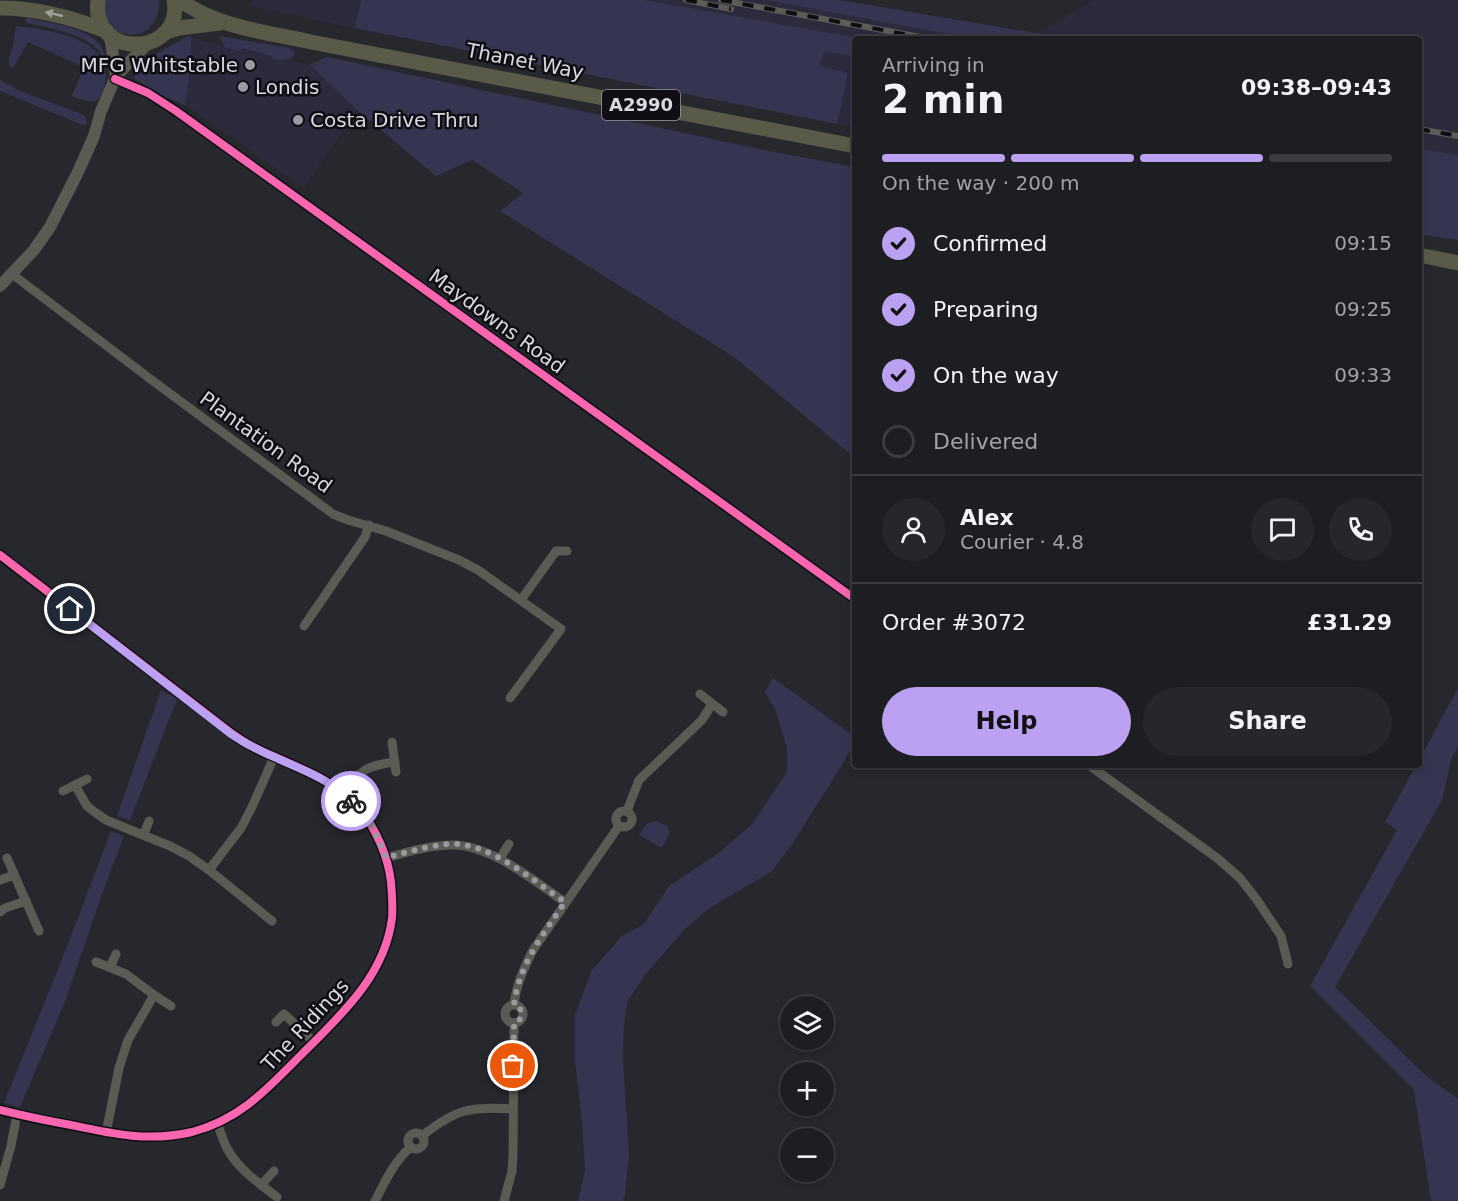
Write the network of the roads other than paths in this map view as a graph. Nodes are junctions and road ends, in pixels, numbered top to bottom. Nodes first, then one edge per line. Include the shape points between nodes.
1 (98, 0) edge
2 (174, 0) edge
3 (180, 0) edge
4 (0, 8) edge
5 (223, 23) junction
6 (108, 33) junction
7 (164, 33) junction
8 (148, 43) junction
9 (116, 78) junction
10 (852, 145) edge
11 (1422, 256) edge
12 (1458, 263) edge
13 (12, 274) junction
14 (0, 286) edge
15 (369, 525) junction
16 (567, 551) dead end
17 (0, 555) edge
18 (852, 597) edge
19 (521, 600) junction
20 (304, 626) dead end
21 (700, 694) dead end
22 (510, 698) dead end
23 (712, 704) junction
24 (723, 712) dead end
25 (393, 742) dead end
26 (274, 757) junction
27 (395, 762) junction
28 (1093, 768) edge
29 (396, 772) dead end
30 (87, 779) dead end
31 (75, 785) junction
32 (63, 791) dead end
33 (342, 792) junction
34 (149, 821) dead end
35 (144, 834) junction
36 (509, 844) dead end
37 (7, 858) dead end
38 (386, 858) junction
39 (500, 858) junction
40 (209, 870) junction
41 (15, 875) junction
42 (0, 880) edge
43 (26, 901) junction
44 (565, 902) junction
45 (0, 912) edge
46 (272, 921) dead end
47 (39, 931) dead end
48 (116, 954) dead end
49 (96, 962) dead end
50 (1288, 964) dead end
51 (110, 968) junction
52 (154, 995) junction
53 (171, 1006) dead end
54 (276, 1022) dead end
55 (314, 1042) junction
56 (513, 1109) junction
57 (0, 1110) edge
58 (17, 1114) junction
59 (217, 1123) junction
60 (106, 1133) junction
61 (274, 1171) dead end
62 (0, 1185) edge
63 (261, 1185) junction
64 (277, 1197) dead end
65 (375, 1201) edge
66 (504, 1201) edge

1 - 6 main road via 99,20
2 - 7 main road via 174,15
3 - 5 main road, Thanet Way / A2990
6 -> 4 main road via 46,12
5 - 7 main road, Thanet Way / A2990
5 - 10 main road, Thanet Way / A2990
6 - 8 main road via 128,44
6 - 9 street
7 - 8 main road, Thanet Way
8 - 9 street
9 - 13 street via 63,203 34,250
9 - 18 street, Maydowns Road via 176,111
11 - 12 main road
13 - 14 street
13 - 15 street, Plantation Road via 333,514
15 - 19 street, Plantation Road via 459,560
15 - 20 street via 365,537
16 - 19 street via 556,551
17 - 26 street, The Ridings via 231,734
19 - 22 street, Plantation Road via 561,629
21 - 23 street
23 - 24 street
23 - 44 street via 702,720 639,780 627,811 616,815 620,826
25 - 27 street
26 - 33 street, The Ridings via 326,780
26 - 40 street via 241,828
27 - 29 street
27 - 33 street via 373,765
28 - 50 street via 1240,878 1281,936
30 - 31 street
31 - 32 street
31 - 35 street via 96,813
33 - 38 street, The Ridings via 373,827
34 - 35 street
35 - 40 street
36 - 39 street
37 - 41 street
38 - 39 street via 422,847 452,844
38 - 55 street, The Ridings via 392,918 380,960 355,999
39 - 44 street
40 - 46 street
41 - 42 street
41 - 43 street
43 - 45 street
43 - 47 street
44 - 56 street via 521,972 514,1005 505,1014 514,1023
48 - 51 street
49 - 51 street
51 - 52 street via 126,974
52 - 53 street
52 - 60 street via 128,1040 118,1068
54 - 55 street, The Ridings via 284,1014
55 - 59 street, The Ridings via 252,1102
56 - 65 street via 469,1110 446,1119 422,1136 422,1147 411,1147 395,1165
56 - 66 street via 512,1171
57 - 58 street, The Ridings
58 - 60 street, The Ridings
58 - 62 street
59 - 60 street, The Ridings via 170,1136 146,1138
59 - 63 street via 227,1149
61 - 63 street
63 - 64 street

